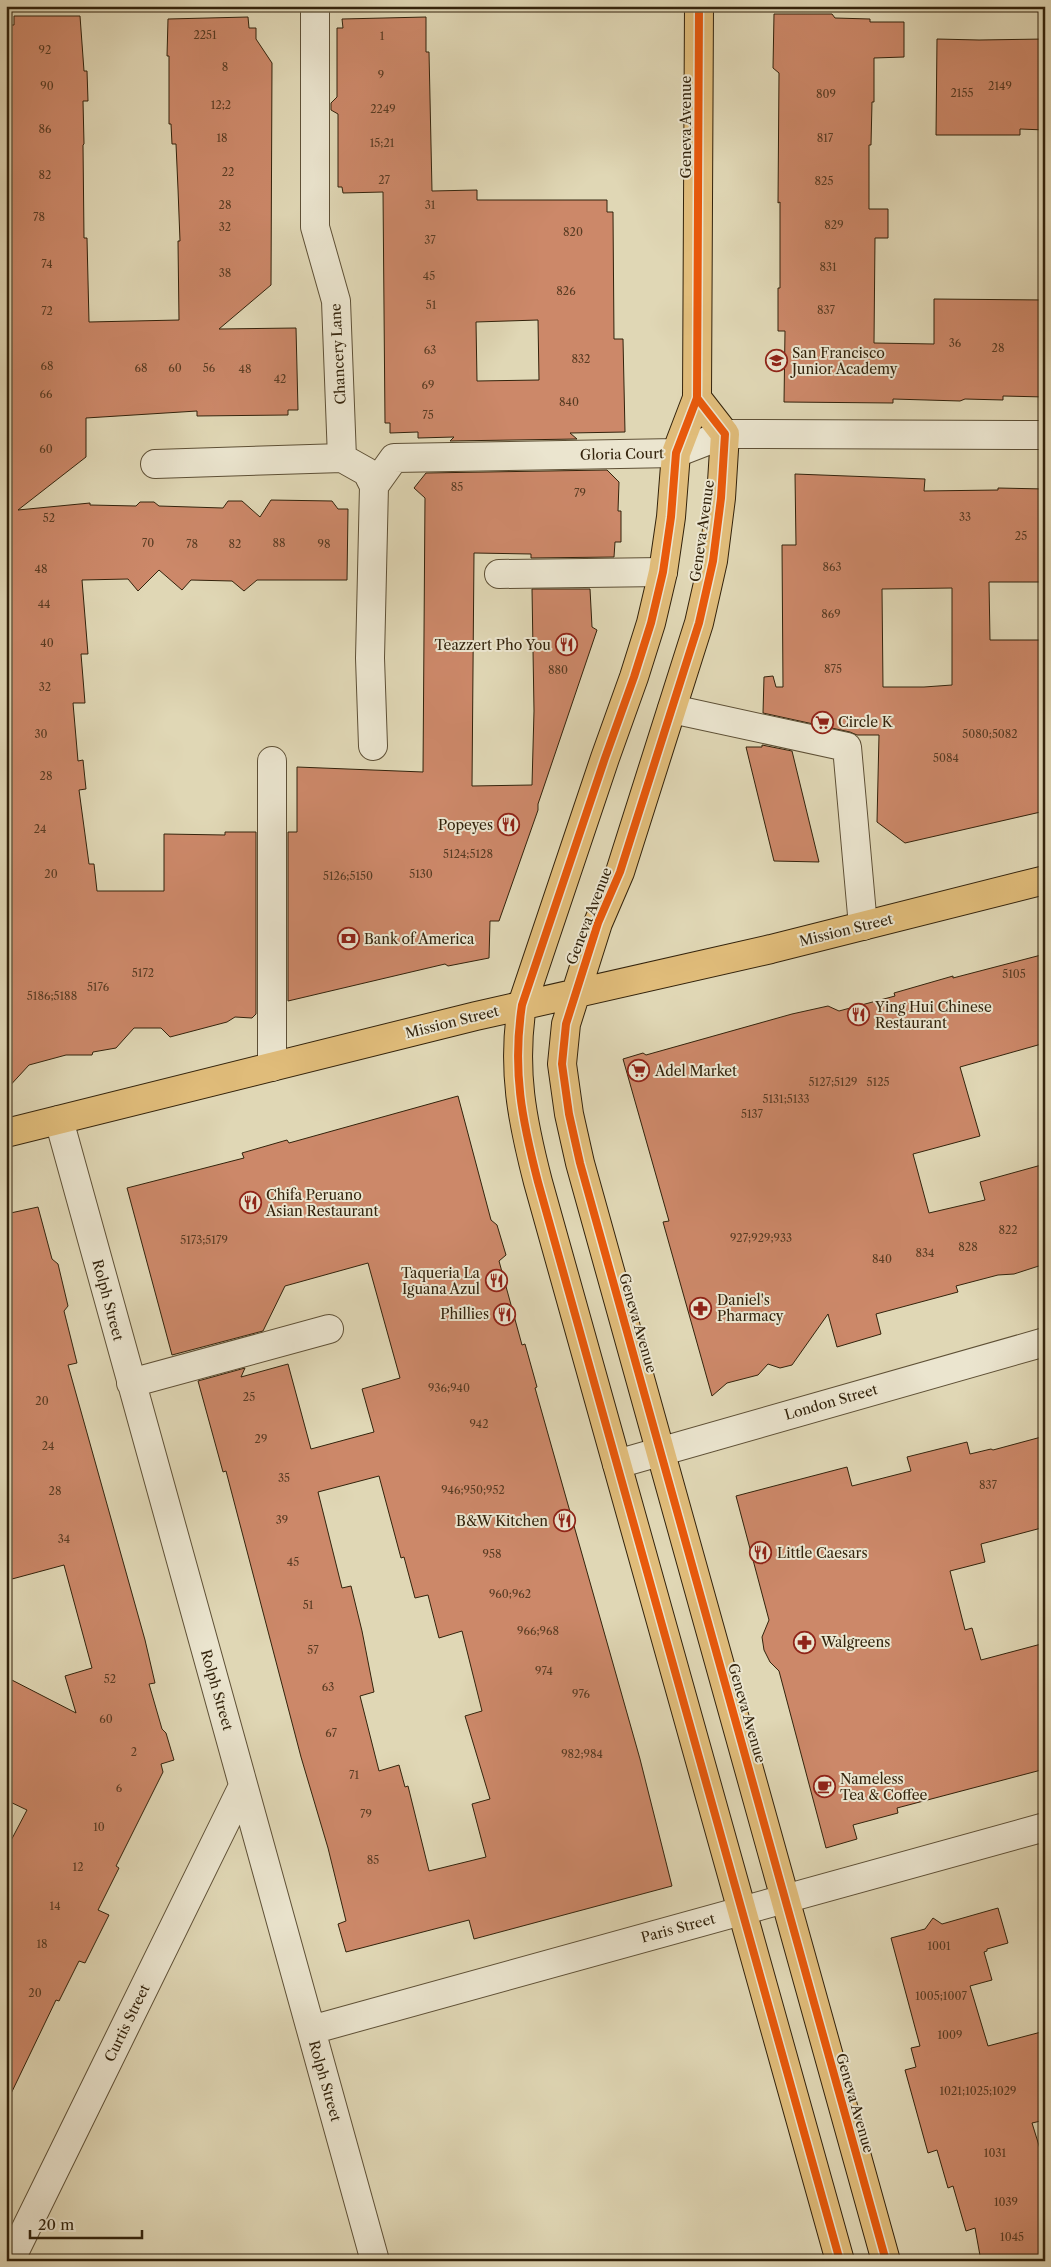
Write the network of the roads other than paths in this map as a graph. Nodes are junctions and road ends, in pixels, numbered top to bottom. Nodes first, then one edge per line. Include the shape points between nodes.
1 (315, 6) edge
2 (699, 6) edge
3 (697, 398) junction
4 (725, 434) junction
5 (1045, 435) edge
6 (676, 453) junction
7 (342, 458) junction
8 (155, 464) dead end
9 (374, 486) junction
10 (663, 572) junction
11 (499, 574) dead end
12 (672, 709) junction
13 (373, 746) dead end
14 (272, 761) dead end
15 (1045, 880) edge
16 (863, 926) junction
17 (575, 992) junction
18 (522, 1005) junction
19 (272, 1067) junction
20 (59, 1120) junction
21 (6, 1133) edge
22 (328, 1329) dead end
23 (1045, 1342) edge
24 (131, 1383) junction
25 (660, 1452) junction
26 (617, 1464) junction
27 (243, 1786) junction
28 (1045, 1827) edge
29 (785, 1899) junction
30 (742, 1911) junction
31 (311, 2030) junction
32 (10, 2261) edge
33 (375, 2261) edge
34 (840, 2261) edge
35 (886, 2261) edge

1 - 7 street, Chancery Lane via 315,227 336,301
2 - 3 main road, Geneva Avenue
3 - 4 main road
3 - 6 main road, Geneva Avenue
4 - 5 street, Gloria Court
4 - 6 street, Gloria Court
4 - 12 main road, Geneva Avenue via 713,561 699,622
6 - 9 street, Gloria Court via 394,458
6 - 10 main road, Geneva Avenue
7 - 8 street
7 - 9 street via 367,472
9 - 13 street via 370,658
10 - 11 street
10 - 18 main road, Geneva Avenue via 634,677
12 - 16 street via 848,747
12 - 17 main road, Geneva Avenue via 620,872 598,923
14 - 19 street
15 - 16 main road, Mission Street
16 - 17 main road, Mission Street
17 - 18 main road, Mission Street
17 - 25 main road, Geneva Avenue via 566,1024 562,1060 569,1114
18 - 19 main road, Mission Street
18 - 26 main road, Geneva Avenue via 517,1038 524,1122
19 - 20 main road, Mission Street
20 - 21 main road, Mission Street
20 - 24 street, Rolph Street
22 - 24 street
23 - 25 street, London Street
24 - 27 street, Rolph Street
25 - 26 street, London Street
25 - 29 main road, Geneva Avenue
26 - 30 main road, Geneva Avenue
27 - 31 street, Rolph Street
27 - 32 street, Curtis Street
28 - 29 street, Paris Street
29 - 30 street, Paris Street
29 - 35 main road, Geneva Avenue
30 - 31 street, Paris Street
30 - 34 main road, Geneva Avenue
31 - 33 street, Rolph Street

